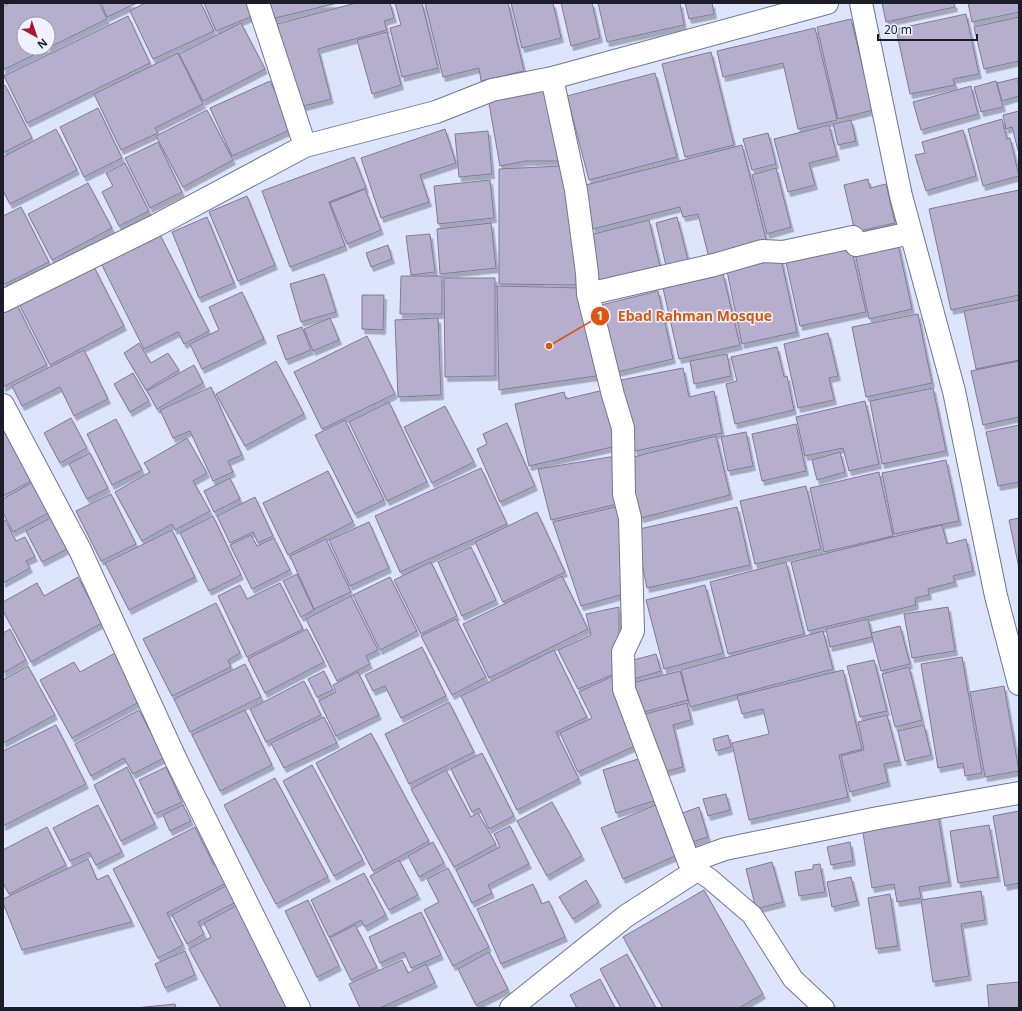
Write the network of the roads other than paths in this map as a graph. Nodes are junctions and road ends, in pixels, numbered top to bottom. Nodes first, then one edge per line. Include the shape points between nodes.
1 (258, 3) edge
2 (827, 3) edge
3 (861, 3) edge
4 (552, 78) junction
5 (305, 146) junction
6 (911, 233) junction
7 (588, 294) junction
8 (3, 301) edge
9 (3, 406) edge
10 (1019, 684) edge
11 (1019, 793) edge
12 (693, 866) junction
13 (299, 1008) edge
14 (511, 1008) edge
15 (824, 1008) edge

1 - 5 street
2 - 4 street
3 - 6 street
4 - 5 street via 492,90 436,112
4 - 7 street via 576,190 588,273
5 - 8 street via 157,225
6 - 7 street via 856,245 853,237 782,252 762,251 714,265
6 - 10 street via 954,391 996,596
7 - 12 street via 623,428 624,494 630,518 633,631 623,652 624,689
9 - 13 street via 80,550 176,760
11 - 12 street via 732,847
12 - 14 street
12 - 15 lane via 752,915 793,979

